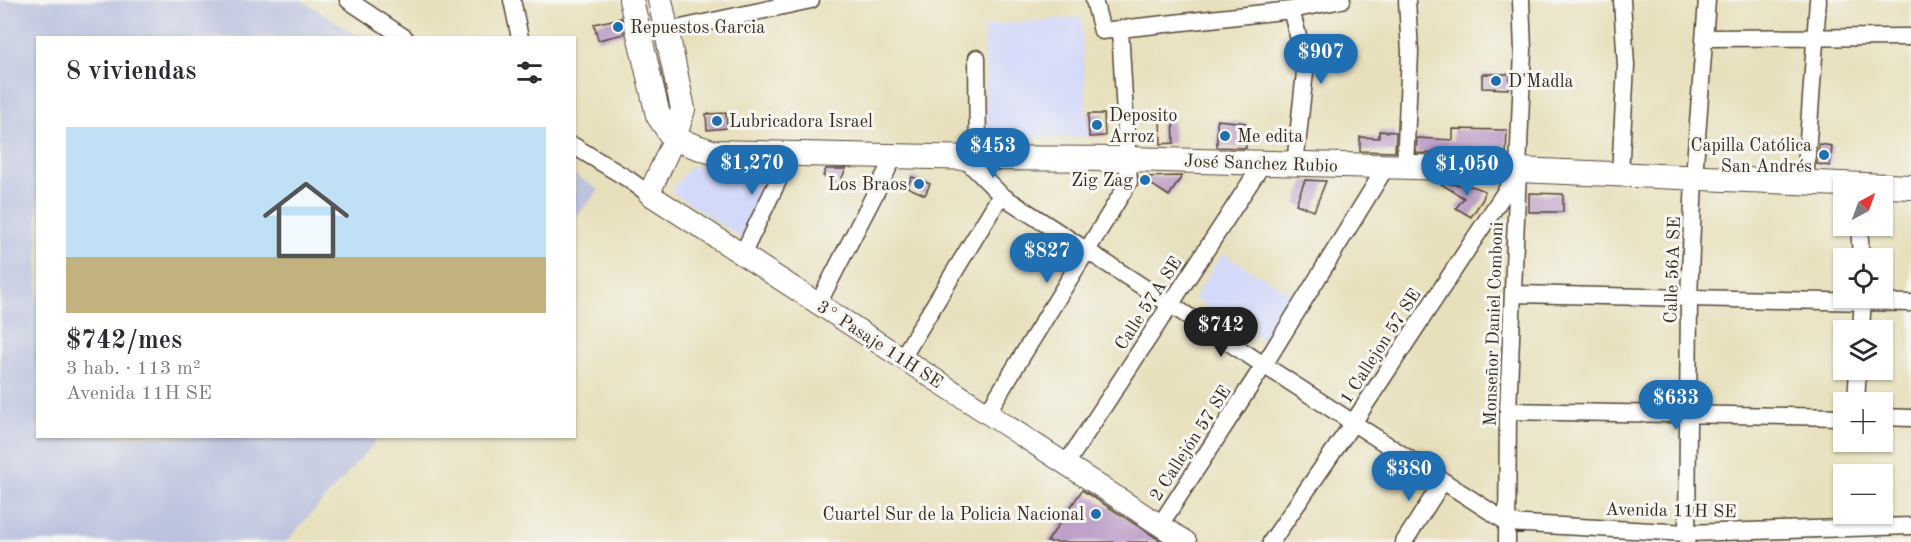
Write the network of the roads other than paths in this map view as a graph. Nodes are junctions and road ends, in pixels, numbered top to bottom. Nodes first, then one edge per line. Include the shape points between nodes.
1 (348, 0) edge
2 (512, 0) edge
3 (631, 0) edge
4 (660, 0) edge
5 (811, 0) edge
6 (1094, 0) edge
7 (1342, 0) edge
8 (1407, 0) edge
9 (1521, 0) edge
10 (1622, 0) edge
11 (1707, 0) edge
12 (1818, 0) edge
13 (1267, 6) edge
14 (1291, 10) junction
15 (1120, 30) junction
16 (667, 31) junction
17 (402, 36) edge
18 (520, 36) edge
19 (1705, 38) junction
20 (1911, 38) edge
21 (1816, 39) junction
22 (976, 58) dead end
23 (674, 139) junction
24 (576, 147) edge
25 (792, 152) junction
26 (895, 155) junction
27 (971, 158) junction
28 (1128, 159) junction
29 (1263, 164) junction
30 (1295, 164) junction
31 (1395, 167) junction
32 (1519, 170) junction
33 (1620, 174) junction
34 (1694, 178) junction
35 (1805, 182) junction
36 (1833, 184) edge
37 (1893, 186) edge
38 (1911, 187) edge
39 (649, 194) junction
40 (1001, 195) junction
41 (1088, 252) junction
42 (742, 255) junction
43 (1513, 294) junction
44 (1689, 298) junction
45 (1833, 299) edge
46 (1893, 302) edge
47 (1911, 303) edge
48 (818, 304) junction
49 (1170, 305) junction
50 (902, 358) junction
51 (1264, 365) junction
52 (1508, 411) junction
53 (987, 413) junction
54 (1689, 414) junction
55 (1833, 417) edge
56 (1893, 417) edge
57 (1911, 418) edge
58 (1353, 423) junction
59 (1066, 464) junction
60 (1443, 481) junction
61 (1508, 523) junction
62 (1160, 525) junction
63 (1911, 526) edge
64 (1851, 535) edge
65 (1687, 537) edge
66 (1186, 542) edge
67 (1271, 542) edge
68 (1404, 542) edge
69 (1507, 542) edge

1 - 17 street
2 - 18 street
3 - 23 main road via 658,115
4 - 16 main road
5 - 16 street
6 - 15 street via 1102,31
7 - 14 street
8 - 31 street, 2 Callejón 57 SE via 1410,52
9 - 32 street, Monseñor Daniel Comboni
10 - 33 street via 1626,66
11 - 19 street, Calle 56A SE
12 - 21 street
13 - 14 street
13 - 15 street
14 - 30 street via 1305,72
15 - 28 street
16 - 23 main road via 683,109
19 - 21 street
19 - 34 street, Calle 56A SE
20 - 21 street
21 - 35 street
22 - 27 street
23 - 25 main road, José Sanchez Rubio via 712,152
23 - 39 street
24 - 39 street, 3° Pasaje 11H SE
25 - 26 main road, José Sanchez Rubio
25 - 42 street
26 - 27 main road, José Sanchez Rubio
26 - 48 street
27 - 28 main road, José Sanchez Rubio
27 - 40 street, Avenida 11H SE via 981,178
28 - 29 main road, José Sanchez Rubio
28 - 41 street via 1129,182
29 - 30 main road, José Sanchez Rubio
29 - 49 street, Calle 57A SE
30 - 31 main road, José Sanchez Rubio
31 - 32 main road, José Sanchez Rubio
31 - 51 street, 2 Callejón 57 SE
32 - 33 main road, José Sanchez Rubio
32 - 43 street, Monseñor Daniel Comboni
32 - 58 street, 1 Callejon 57 SE
33 - 34 main road, José Sanchez Rubio
34 - 35 main road, José Sanchez Rubio
34 - 44 street, Calle 56A SE
35 - 36 main road, José Sanchez Rubio
37 - 38 main road, José Sanchez Rubio
39 - 42 street, 3° Pasaje 11H SE
40 - 41 street, Avenida 11H SE
40 - 50 street
41 - 49 street, Avenida 11H SE
41 - 53 street
42 - 48 street, 3° Pasaje 11H SE
43 - 44 street
43 - 52 street, Monseñor Daniel Comboni
44 - 45 street
44 - 54 street, Calle 56A SE
46 - 47 street
48 - 50 street, 3° Pasaje 11H SE
49 - 51 street, Avenida 11H SE
49 - 59 street, Calle 57A SE
50 - 53 street, 3° Pasaje 11H SE
51 - 58 street, Avenida 11H SE
51 - 62 street, 2 Callejón 57 SE
52 - 54 street
52 - 61 street, Monseñor Daniel Comboni
53 - 59 street, 3° Pasaje 11H SE
54 - 55 street
54 - 65 street, Calle 56A SE
56 - 57 street
58 - 60 street, Avenida 11H SE
58 - 67 street, 1 Callejon 57 SE
59 - 62 street, 3° Pasaje 11H SE
60 - 61 street, Avenida 11H SE
60 - 68 street
61 - 65 street, Avenida 11H SE
61 - 69 street, Monseñor Daniel Comboni
62 - 66 street, 3° Pasaje 11H SE
63 - 64 street, Avenida 11H SE
64 - 65 street, Avenida 11H SE

